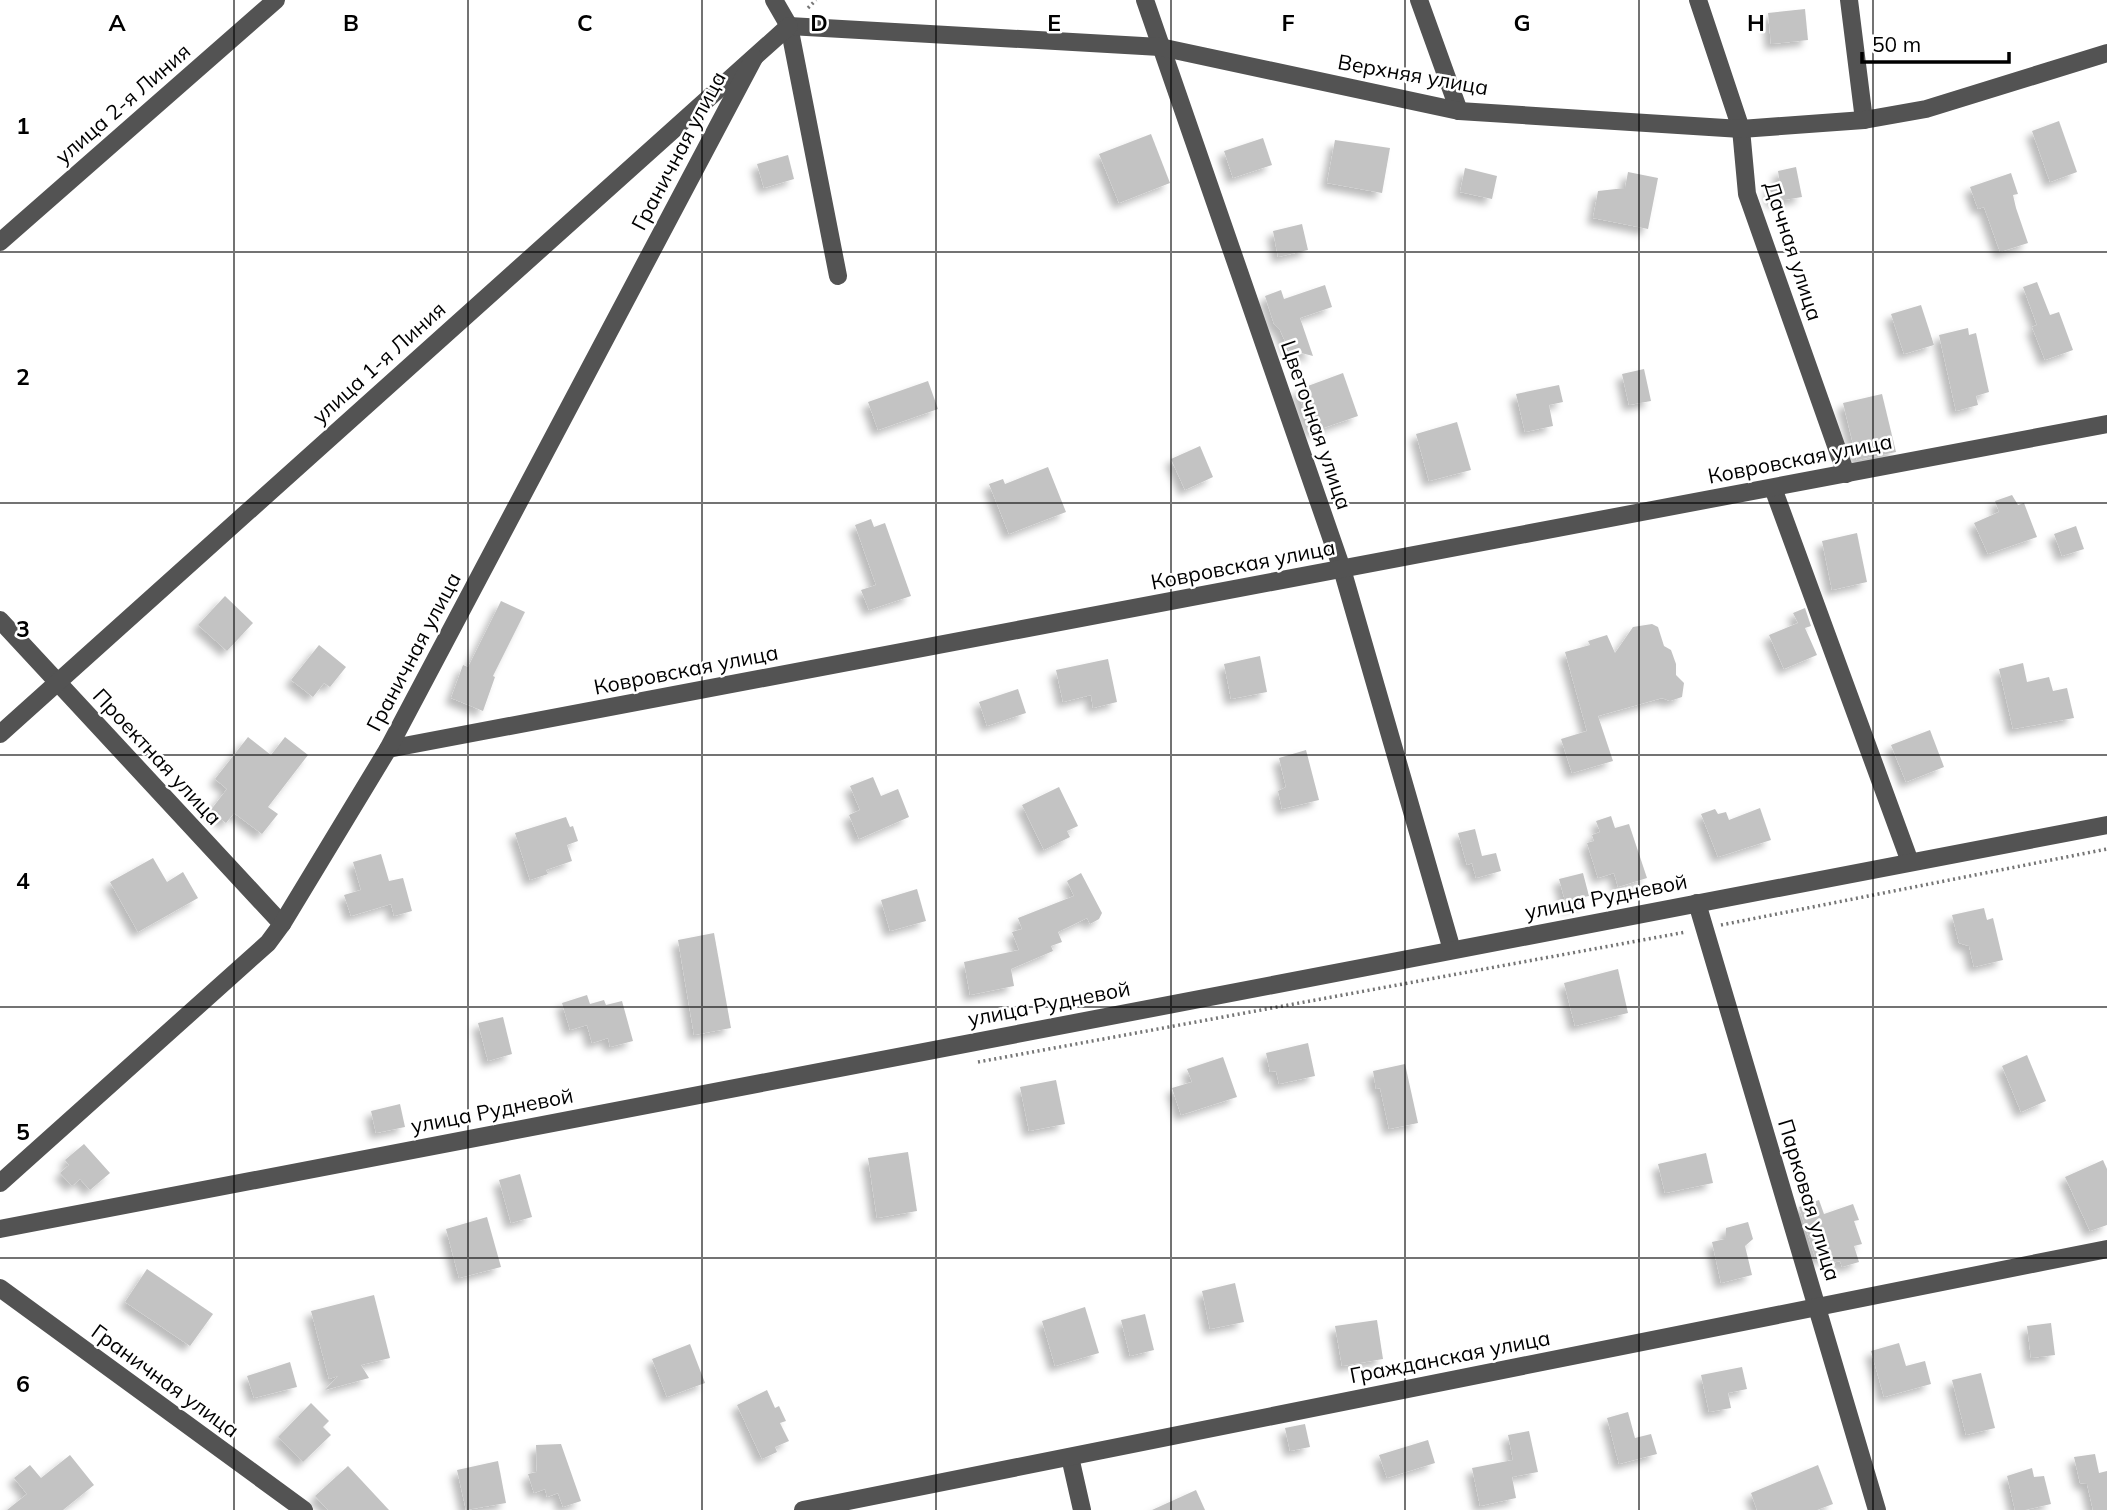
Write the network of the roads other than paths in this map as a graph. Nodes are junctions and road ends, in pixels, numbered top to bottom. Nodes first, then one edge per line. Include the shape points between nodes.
1 (276, 0) edge
2 (774, 0) edge
3 (1145, 0) edge
4 (1419, 0) edge
5 (1698, 0) edge
6 (1849, 0) edge
7 (789, 26) junction
8 (1160, 47) junction
9 (2107, 52) edge
10 (754, 58) junction
11 (1459, 111) junction
12 (1864, 120) junction
13 (1741, 129) junction
14 (0, 242) edge
15 (838, 276) dead end
16 (2107, 425) edge
17 (1846, 474) junction
18 (1773, 488) junction
19 (1342, 569) junction
20 (0, 620) edge
21 (57, 683) junction
22 (0, 734) edge
23 (388, 749) junction
24 (2107, 825) edge
25 (1910, 862) junction
26 (1697, 903) junction
27 (282, 924) junction
28 (1452, 950) junction
29 (0, 1183) edge
30 (0, 1229) edge
31 (2107, 1249) edge
32 (0, 1288) edge
33 (1817, 1307) junction
34 (1070, 1457) junction
35 (280, 1503) edge
36 (304, 1510) edge
37 (803, 1510) edge
38 (1082, 1510) edge
39 (1877, 1510) edge

1 - 14 street, улица 2-я Линия
2 - 7 street
3 - 8 street, Цветочная улица
4 - 11 street
5 - 13 street, Дачная улица
6 - 12 street
7 - 8 street, Верхняя улица
7 - 10 street, улица 1-я Линия
7 - 15 street
8 - 11 street, Верхняя улица
8 - 19 street, Цветочная улица
9 - 12 street, Верхняя улица via 1926,109
10 - 21 street, улица 1-я Линия
10 - 23 street, Граничная улица
11 - 13 street, Верхняя улица
12 - 13 street, Верхняя улица
13 - 17 street, Дачная улица via 1746,194
16 - 17 street, Ковровская улица
17 - 18 street, Ковровская улица
18 - 19 street, Ковровская улица
18 - 25 street
19 - 23 street, Ковровская улица
19 - 28 street, Цветочная улица
20 - 21 street, Проектная улица
21 - 22 street, улица 1-я Линия
21 - 27 street, Проектная улица
23 - 27 street, Граничная улица
24 - 25 street, улица Рудневой
25 - 26 street, улица Рудневой
26 - 28 street, улица Рудневой
26 - 33 street, Парковая улица
27 - 29 street, Граничная улица via 268,943
28 - 30 street, улица Рудневой
31 - 33 street, Гражданская улица
32 - 35 street, Граничная улица
33 - 34 street, Гражданская улица
33 - 39 street, Парковая улица
34 - 37 street, Гражданская улица
34 - 38 street
35 - 36 street, Граничная улица

